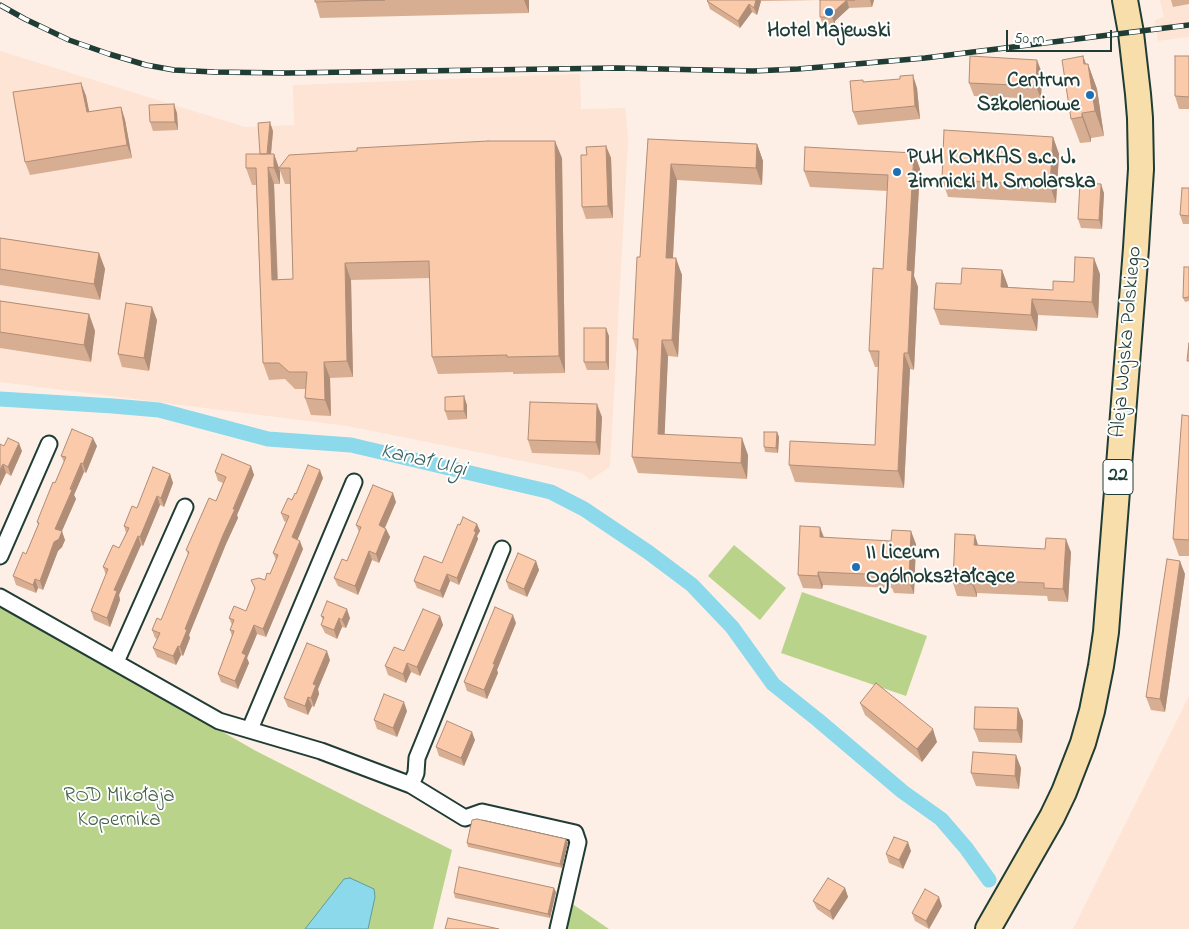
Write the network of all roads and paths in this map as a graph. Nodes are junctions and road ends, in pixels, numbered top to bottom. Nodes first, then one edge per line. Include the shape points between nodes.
1 (1125, 0) edge
2 (49, 444) dead end
3 (354, 482) dead end
4 (185, 507) dead end
5 (502, 549) dead end
6 (0, 556) edge
7 (0, 597) edge
8 (116, 662) junction
9 (250, 729) junction
10 (411, 785) junction
11 (558, 929) edge
12 (988, 929) edge

1 - 12 main road, Aleja Wojska Polskiego / 22 via 1138,94 1141,169 1101,666 1092,711 1068,784
2 - 6 street
3 - 9 street
4 - 8 street
5 - 10 street via 417,758
7 - 8 street
8 - 9 street via 219,721
9 - 10 street via 322,750
10 - 11 street via 465,818 482,812 575,833 578,842

